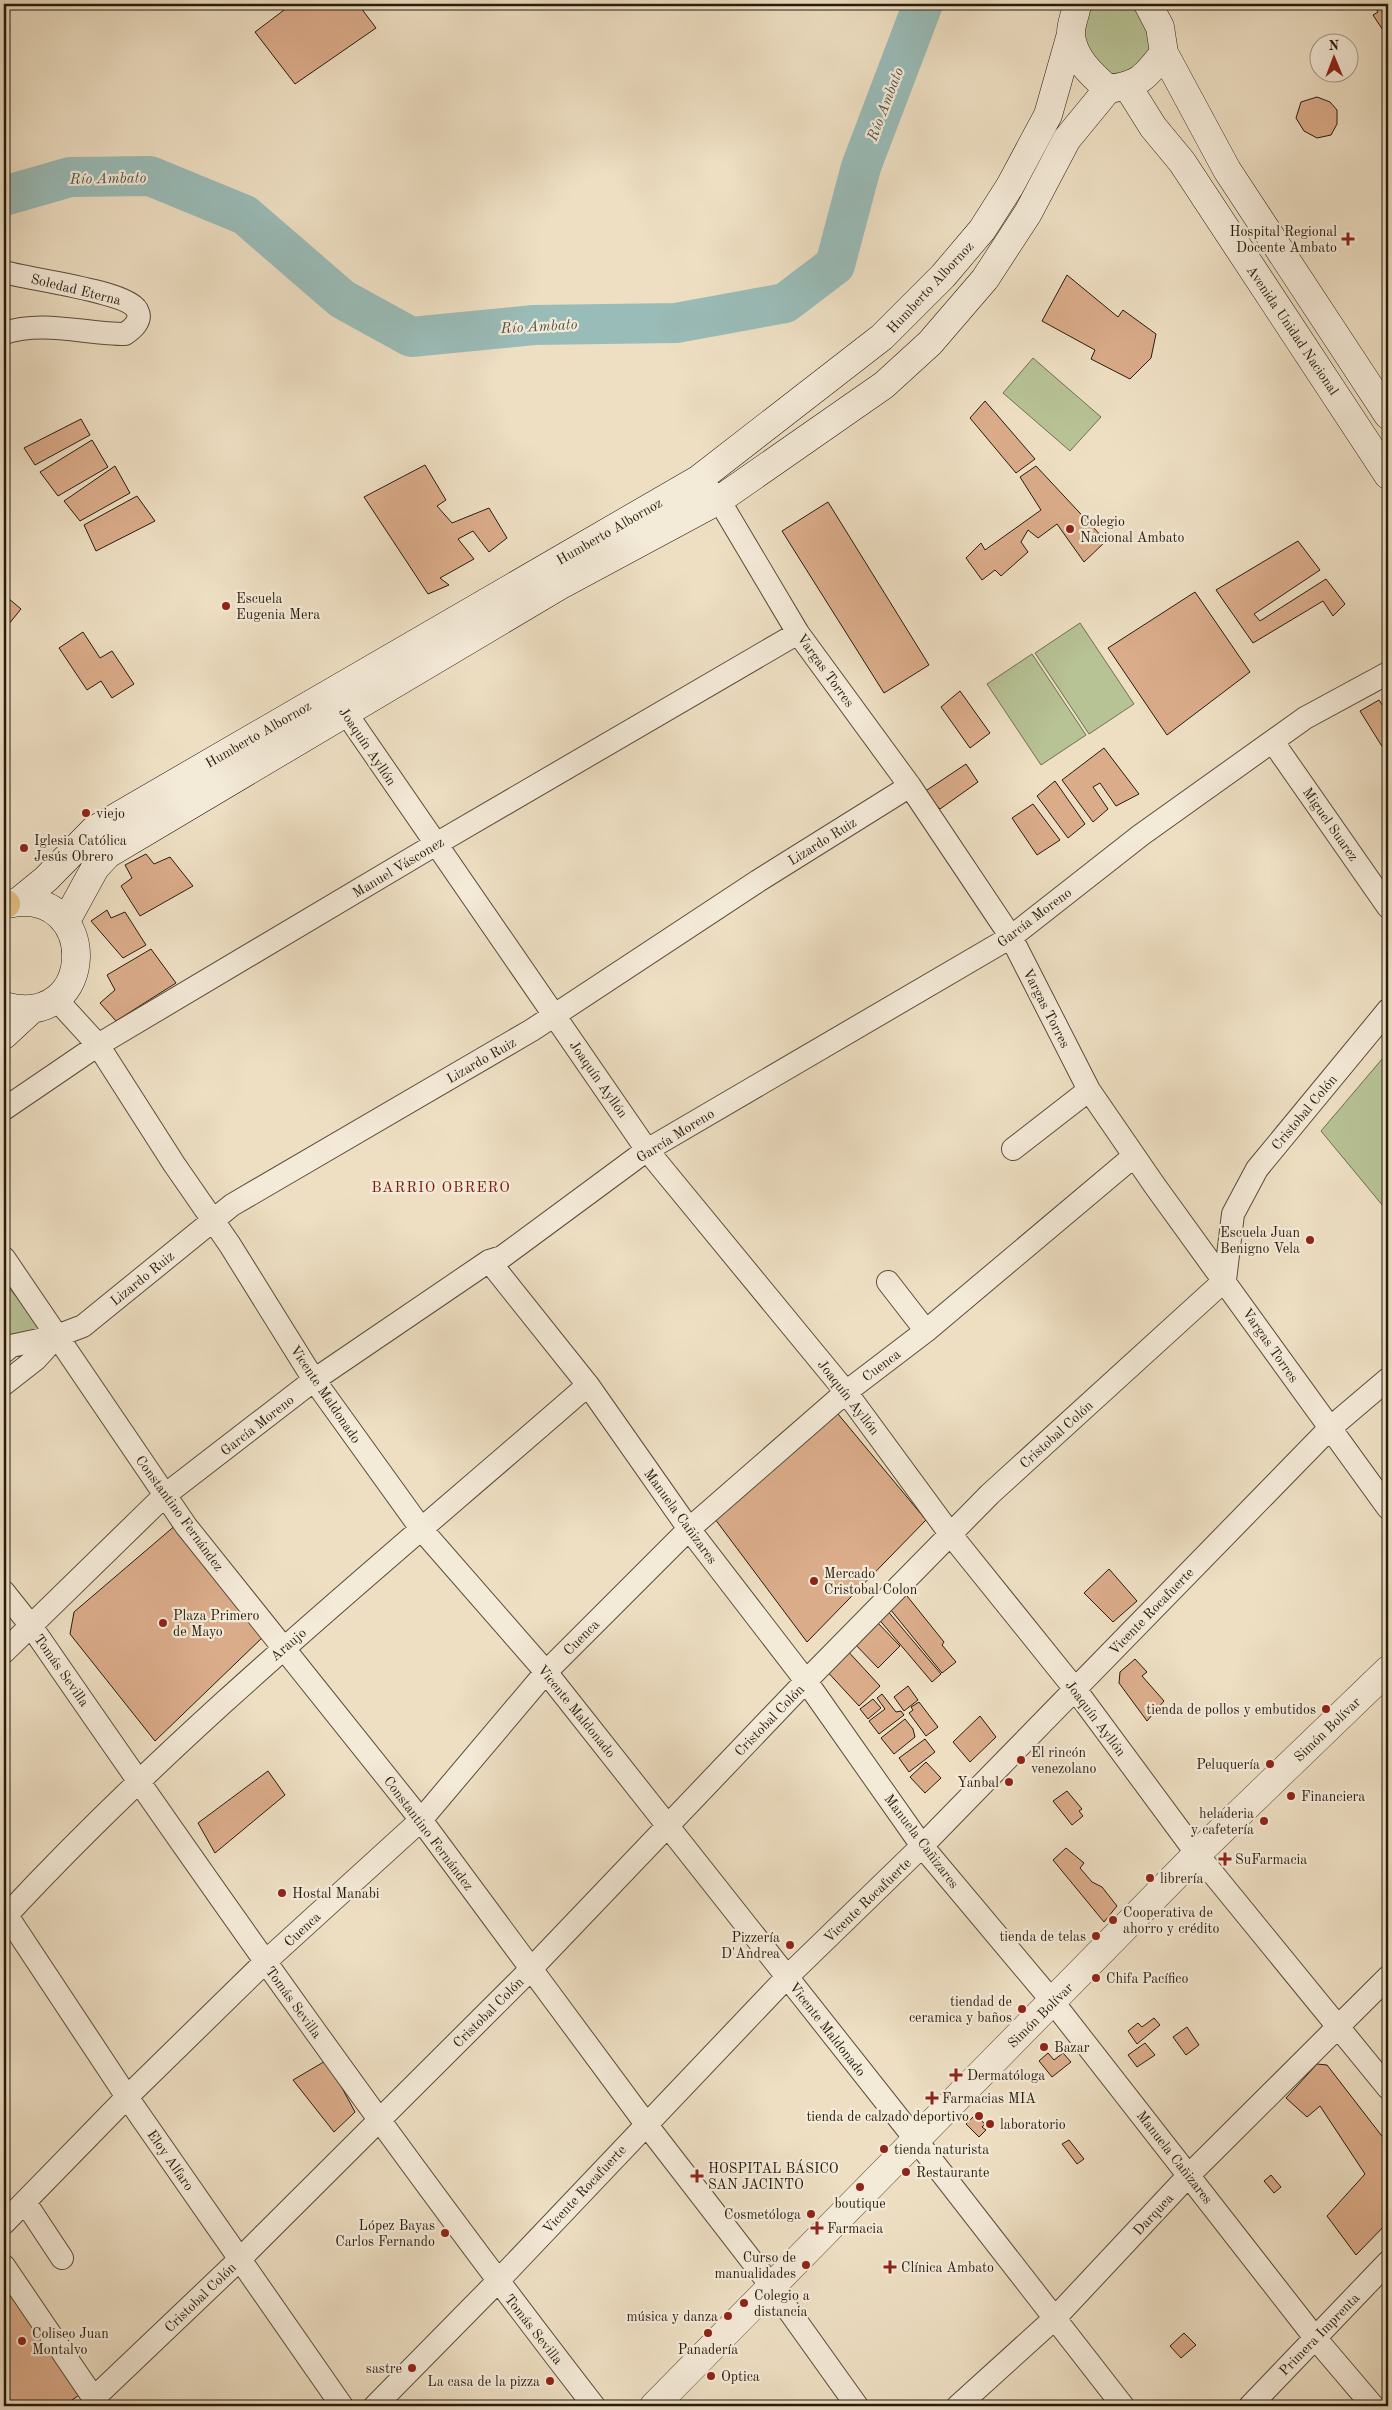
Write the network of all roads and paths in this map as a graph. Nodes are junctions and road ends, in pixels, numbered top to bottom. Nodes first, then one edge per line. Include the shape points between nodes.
1 (1148, 4) edge
2 (1078, 5) edge
3 (1071, 34) junction
4 (1164, 53) junction
5 (1118, 88) junction
6 (4, 272) edge
7 (4, 333) edge
8 (1388, 415) edge
9 (1388, 476) edge
10 (699, 479) junction
11 (719, 500) junction
12 (798, 633) junction
13 (1388, 673) edge
14 (338, 702) junction
15 (1273, 742) junction
16 (910, 786) junction
17 (436, 844) junction
18 (8, 904) edge
19 (1388, 907) edge
20 (66, 921) junction
21 (1011, 937) junction
22 (56, 998) junction
23 (4, 1006) edge
24 (32, 1009) junction
25 (1388, 1010) edge
26 (554, 1016) junction
27 (4, 1035) edge
28 (98, 1045) junction
29 (1089, 1090) junction
30 (4, 1109) edge
31 (1013, 1149) dead end
32 (647, 1150) junction
33 (1134, 1156) junction
34 (212, 1221) junction
35 (4, 1258) edge
36 (489, 1261) junction
37 (1225, 1280) junction
38 (888, 1282) dead end
39 (926, 1331) junction
40 (57, 1336) junction
41 (4, 1352) edge
42 (1388, 1379) edge
43 (314, 1380) junction
44 (4, 1384) edge
45 (588, 1386) junction
46 (846, 1392) junction
47 (1329, 1429) junction
48 (165, 1495) junction
49 (1388, 1508) edge
50 (689, 1529) junction
51 (422, 1530) junction
52 (951, 1535) junction
53 (4, 1592) edge
54 (31, 1626) junction
55 (282, 1648) junction
56 (4, 1652) edge
57 (1388, 1670) edge
58 (546, 1672) junction
59 (806, 1681) junction
60 (1075, 1689) junction
61 (139, 1782) junction
62 (421, 1820) junction
63 (669, 1826) junction
64 (922, 1846) junction
65 (1197, 1854) junction
66 (5, 1915) edge
67 (265, 1962) junction
68 (530, 1970) junction
69 (1388, 1977) edge
70 (787, 1978) junction
71 (1053, 2002) junction
72 (1337, 2026) junction
73 (1388, 2088) edge
74 (127, 2097) junction
75 (380, 2120) junction
76 (646, 2124) junction
77 (916, 2140) junction
78 (1189, 2175) junction
79 (25, 2202) junction
80 (4, 2223) edge
81 (62, 2258) dead end
82 (240, 2259) junction
83 (1388, 2262) edge
84 (4, 2266) edge
85 (498, 2282) junction
86 (772, 2287) junction
87 (1055, 2318) junction
88 (1316, 2339) junction
89 (97, 2402) edge
90 (342, 2406) edge
91 (375, 2406) edge
92 (594, 2406) edge
93 (654, 2406) edge
94 (857, 2406) edge
95 (958, 2406) edge
96 (1123, 2406) edge
97 (1250, 2406) edge
98 (1373, 2406) edge

1 - 4 main road via 1160,27
2 - 3 main road, Humberto Albornoz
3 - 5 main road, Avenida Unidad Nacional via 1079,58 1090,74
3 - 10 main road, Humberto Albornoz via 1048,115 982,230 943,276 882,336
4 - 5 main road, Humberto Albornoz via 1146,76
4 - 8 main road via 1227,170
5 - 9 main road, Avenida Unidad Nacional via 1182,162
5 - 11 main road, Humberto Albornoz via 1067,139 1028,213 985,279 930,343 884,385
6 - 7 street, Soledad Eterna via 113,296 131,303 139,319 124,334 50,328
10 - 11 street, Vargas Torres
10 - 14 main road, Humberto Albornoz
11 - 12 street, Vargas Torres
11 - 14 main road, Humberto Albornoz
12 - 16 street, Vargas Torres
12 - 17 street, Manuel Vásconez
13 - 15 street, García Moreno via 1305,718
14 - 17 street, Joaquín Ayllón
14 - 18 main road, Humberto Albornoz via 94,830 46,879
14 - 20 main road, Humberto Albornoz via 108,854 90,875
15 - 19 street, Miguel Suarez
15 - 21 street, García Moreno via 1141,835
16 - 21 street, Vargas Torres
16 - 26 street, Lizardo Ruiz via 758,881
17 - 26 street, Joaquín Ayllón
17 - 28 street, Manuel Vásconez
18 - 20 main road via 37,903
20 - 22 main road via 78,953 76,970 68,986
21 - 29 street, Vargas Torres
21 - 32 street, García Moreno
22 - 24 main road
22 - 28 street, Vicente Maldonado
23 - 24 main road
24 - 27 main road
25 - 37 street, Cristobal Colón via 1257,1169 1233,1214
26 - 32 street, Joaquín Ayllón
26 - 34 street, Lizardo Ruiz via 232,1205
28 - 30 street, Manuel Vásconez
28 - 34 street, Vicente Maldonado
29 - 31 street
29 - 33 street, Vargas Torres
32 - 36 street, García Moreno via 502,1257
32 - 46 street, Joaquín Ayllón
33 - 37 street, Vargas Torres
33 - 39 street, Cuenca
34 - 40 street, Lizardo Ruiz via 83,1326
34 - 43 street, Vicente Maldonado
35 - 40 street, Constantino Fernández
36 - 43 street, García Moreno
36 - 45 street, Manuela Cañizares
37 - 47 street, Vargas Torres
37 - 52 street, Cristobal Colón via 990,1494
38 - 39 street
39 - 46 street, Cuenca
40 - 41 street, Lizardo Ruiz via 11,1346
40 - 44 street, Lizardo Ruiz via 36,1359
40 - 48 street, Constantino Fernández
42 - 47 street, Vicente Rocafuerte
43 - 48 street, García Moreno
43 - 51 street, Vicente Maldonado
45 - 50 street, Manuela Cañizares
45 - 51 street, Araujo
46 - 50 street, Cuenca
46 - 52 street, Joaquín Ayllón
47 - 49 street, Vargas Torres
47 - 60 street, Vicente Rocafuerte
48 - 54 street, García Moreno
48 - 55 street, Constantino Fernández
50 - 58 street, Cuenca
50 - 59 street, Manuela Cañizares
51 - 55 street, Araujo
51 - 58 street, Vicente Maldonado
52 - 59 street, Cristobal Colón
52 - 60 street, Joaquín Ayllón
53 - 54 street, Tomás Sevilla
54 - 56 street, García Moreno
54 - 61 street, Tomás Sevilla
55 - 61 street, Araujo
55 - 62 street, Constantino Fernández
57 - 65 main road, Simón Bolívar
58 - 62 street, Cuenca
58 - 63 street, Vicente Maldonado
59 - 63 street, Cristobal Colón
59 - 64 street, Manuela Cañizares
60 - 64 street, Vicente Rocafuerte
60 - 65 street, Joaquín Ayllón
61 - 66 street, Araujo
61 - 67 street, Tomás Sevilla
62 - 67 street, Cuenca
62 - 68 street, Constantino Fernández
63 - 68 street, Cristobal Colón
63 - 70 street, Vicente Maldonado
64 - 70 street, Vicente Rocafuerte
64 - 71 street, Manuela Cañizares
65 - 71 main road, Simón Bolívar
65 - 72 street, Joaquín Ayllón
66 - 74 street, Eloy Alfaro
67 - 74 street, Cuenca
67 - 75 street, Tomás Sevilla
68 - 75 street, Cristobal Colón
68 - 76 street, Constantino Fernández
69 - 72 street, Darquea
70 - 76 street, Vicente Rocafuerte
70 - 77 street, Vicente Maldonado
71 - 77 main road, Simón Bolívar
71 - 78 street, Manuela Cañizares
72 - 73 street, Joaquín Ayllón
72 - 78 street, Darquea
74 - 79 street, Cuenca
74 - 82 street, Eloy Alfaro
75 - 82 street, Cristobal Colón
75 - 85 street, Tomás Sevilla
76 - 85 street, Vicente Rocafuerte
76 - 86 street, Constantino Fernández
77 - 86 main road, Simón Bolívar
77 - 87 street, Vicente Maldonado
78 - 87 street, Darquea
78 - 88 street, Manuela Cañizares
79 - 80 street, Cuenca
79 - 81 street
82 - 89 street, Cristobal Colón
82 - 90 street, Eloy Alfaro
83 - 88 street, Primera Imprenta
84 - 89 street
85 - 91 street, Vicente Rocafuerte
85 - 92 street, Tomás Sevilla
86 - 93 main road, Simón Bolívar
86 - 94 street, Constantino Fernández
87 - 95 street, Darquea
87 - 96 street, Vicente Maldonado
88 - 97 street, Primera Imprenta
88 - 98 street, Manuela Cañizares

